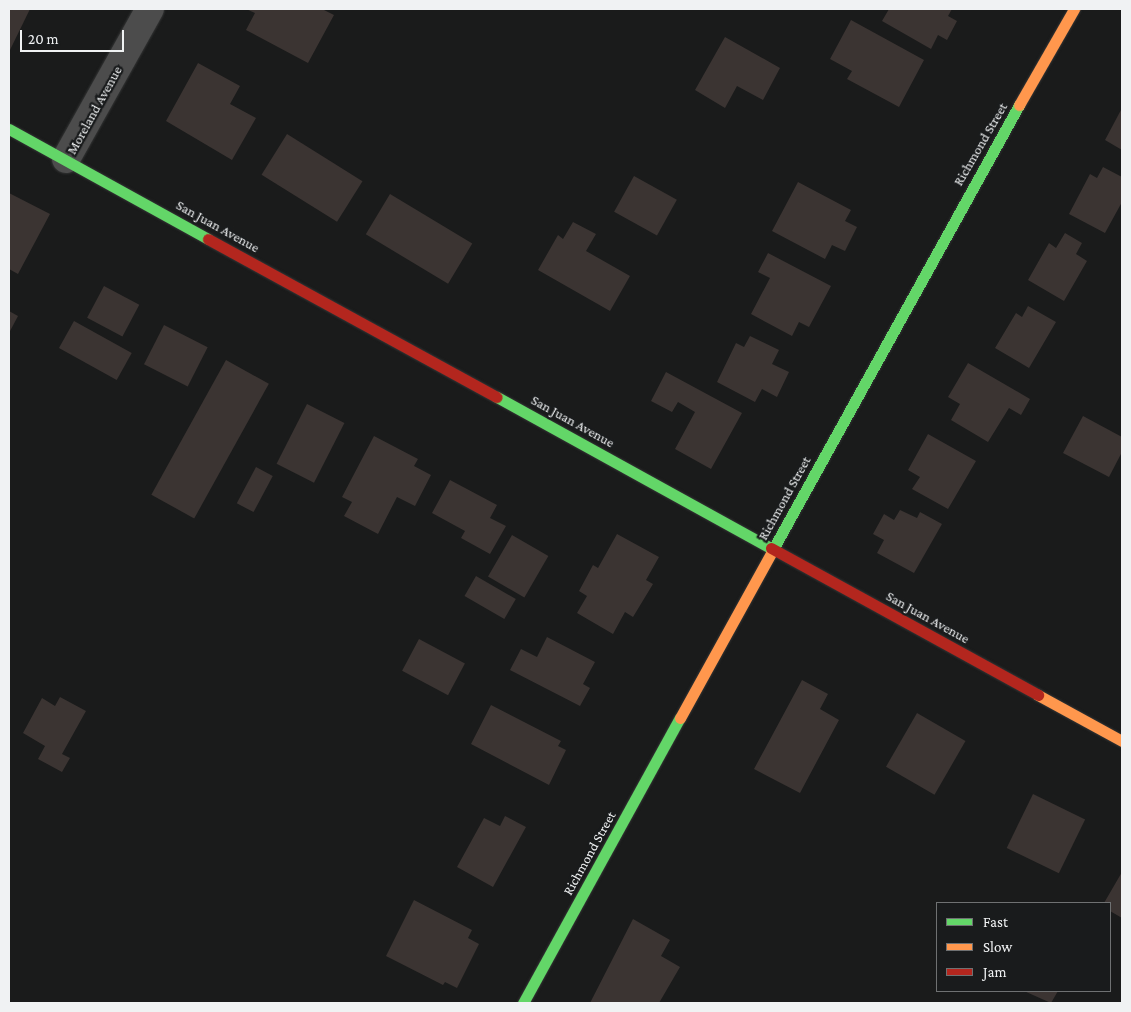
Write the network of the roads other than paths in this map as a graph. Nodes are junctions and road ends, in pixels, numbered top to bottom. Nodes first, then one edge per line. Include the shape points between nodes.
1 (150, 9) edge
2 (1074, 9) edge
3 (9, 129) edge
4 (66, 160) junction
5 (773, 548) junction
6 (1122, 742) edge
7 (523, 1003) edge

1 - 4 street, Moreland Avenue
2 - 5 street, Richmond Street
3 - 4 street, San Juan Avenue
4 - 5 street, San Juan Avenue
5 - 6 street, San Juan Avenue
5 - 7 street, Richmond Street

